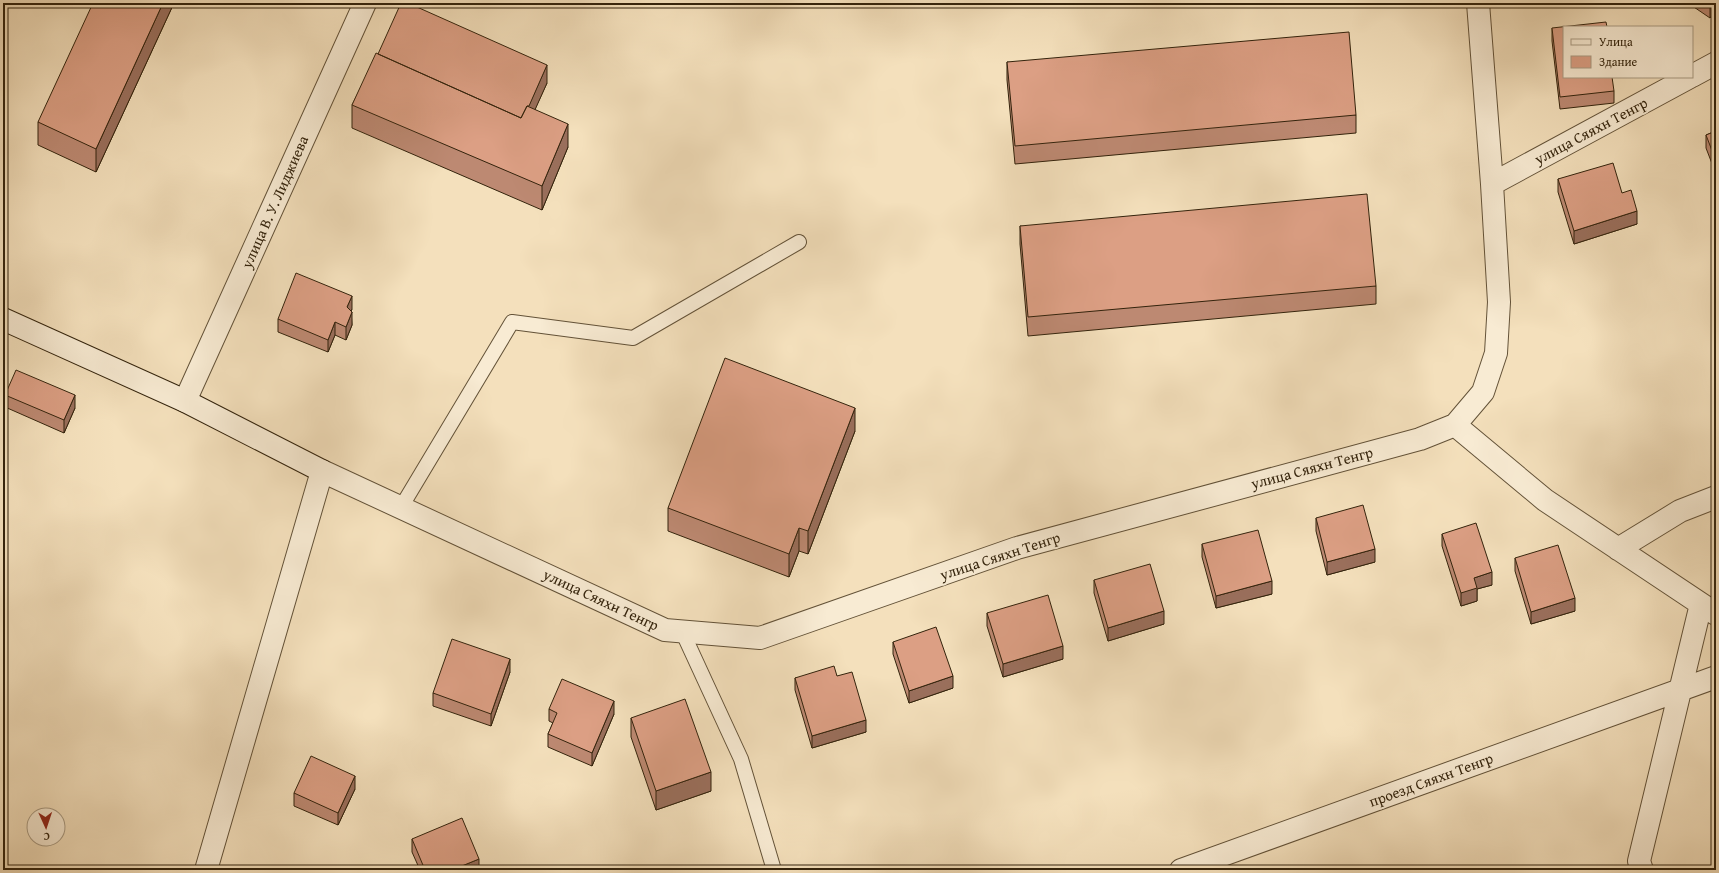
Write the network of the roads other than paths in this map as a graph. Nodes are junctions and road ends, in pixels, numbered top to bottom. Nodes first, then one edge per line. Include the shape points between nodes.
1 (365, 3) edge
2 (1478, 3) edge
3 (1716, 63) edge
4 (1693, 76) edge
5 (1689, 78) edge
6 (1492, 184) junction
7 (799, 242) dead end
8 (3, 319) edge
9 (185, 402) junction
10 (1456, 425) junction
11 (322, 471) junction
12 (1716, 497) edge
13 (400, 509) junction
14 (1618, 549) junction
15 (1709, 609) edge
16 (682, 631) junction
17 (1716, 677) edge
18 (1682, 689) junction
19 (206, 870) edge
20 (774, 870) edge
21 (1181, 870) edge
22 (1642, 870) edge

1 - 9 street, улица В. У. Лиджиева
2 - 6 street, улица Сяяхн Тенгр
3 - 4 street, улица Сяяхн Тенгр
5 - 6 street, улица Сяяхн Тенгр
6 - 10 street, улица Сяяхн Тенгр via 1499,302 1496,353 1483,392
7 - 13 lane via 633,338 512,322
8 - 9 street
9 - 11 street
10 - 14 street via 1545,500
10 - 16 street, улица Сяяхн Тенгр via 1420,440 1016,548 760,638
11 - 13 street, улица Сяяхн Тенгр
11 - 19 street
12 - 14 street via 1680,511
13 - 16 street, улица Сяяхн Тенгр via 665,630
14 - 15 street
15 - 18 street
16 - 20 lane via 741,759
17 - 18 street, проезд Сяяхн Тенгр
18 - 21 street, проезд Сяяхн Тенгр
18 - 22 street via 1639,861

